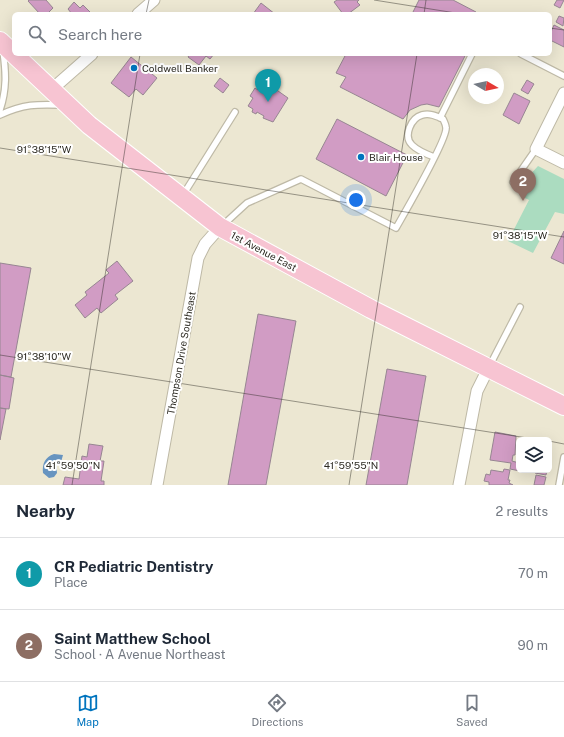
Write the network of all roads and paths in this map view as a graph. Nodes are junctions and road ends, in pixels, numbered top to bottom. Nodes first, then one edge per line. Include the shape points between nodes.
1 (154, 0) edge
2 (140, 12) edge
3 (1, 42) edge
4 (12, 53) edge
5 (15, 56) edge
6 (90, 56) edge
7 (471, 56) edge
8 (525, 56) edge
9 (564, 76) edge
10 (50, 91) junction
11 (564, 93) edge
12 (66, 105) junction
13 (0, 110) edge
14 (235, 112) dead end
15 (0, 115) edge
16 (440, 118) junction
17 (536, 148) junction
18 (434, 157) junction
19 (564, 162) edge
20 (513, 182) dead end
21 (182, 198) junction
22 (220, 227) junction
23 (520, 307) dead end
24 (488, 369) junction
25 (564, 406) edge
26 (564, 457) edge
27 (157, 485) edge
28 (459, 485) edge
29 (559, 485) edge

1 - 2 street
3 - 4 main road, 1st Avenue East
3 - 13 lane via 7,76 5,96
5 - 10 main road, 1st Avenue East
6 - 10 street
7 - 16 lane
8 - 9 lane
10 - 12 main road, 1st Avenue East
11 - 17 street
12 - 15 lane via 37,104 16,107
12 - 21 main road, 1st Avenue East
14 - 21 lane
16 - 18 lane via 446,127 445,136
16 - 18 lane via 434,114 422,115 412,122 408,133 410,144
17 - 19 street
17 - 20 lane
18 - 22 lane via 396,228 301,179 247,203
21 - 22 main road, 1st Avenue East
22 - 24 main road, 1st Avenue East
22 - 27 street, Thompson Drive Southeast via 205,244 198,258
23 - 24 lane
24 - 25 main road, 1st Avenue East
24 - 28 street via 477,391
26 - 29 lane

